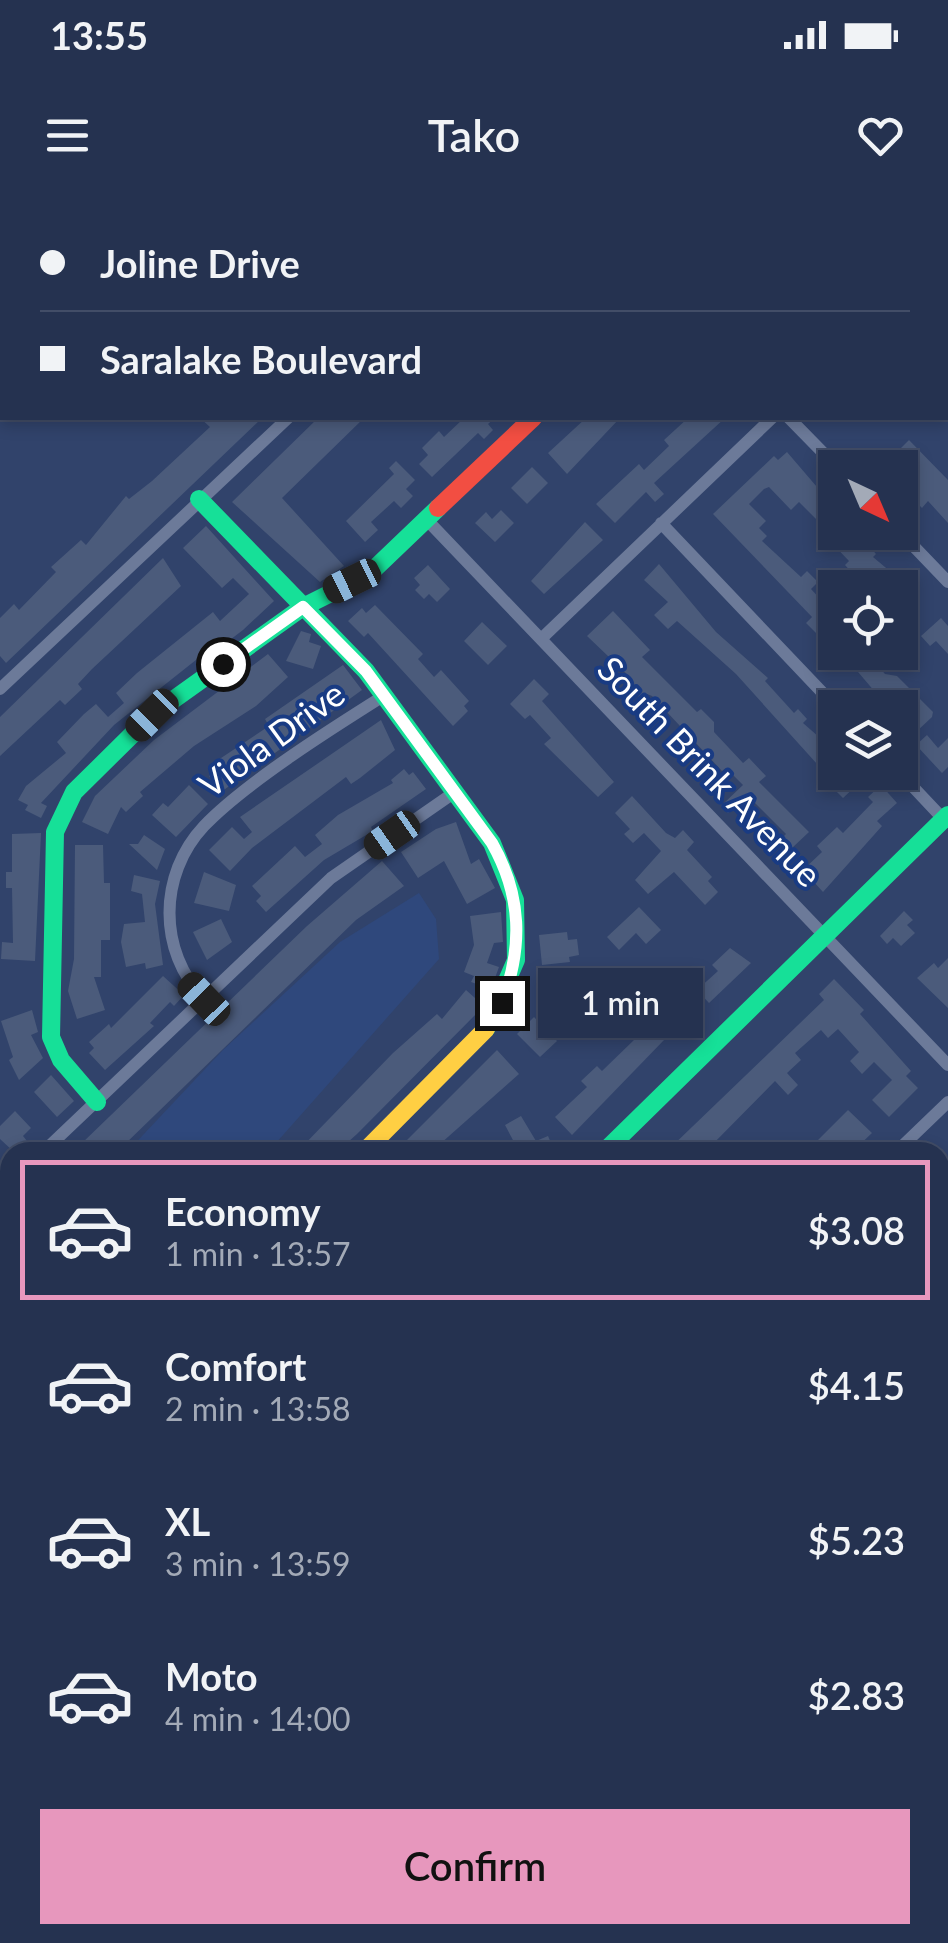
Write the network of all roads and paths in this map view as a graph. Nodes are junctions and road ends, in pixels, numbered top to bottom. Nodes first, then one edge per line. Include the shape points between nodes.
1 (286, 420) edge
2 (531, 420) edge
3 (770, 420) edge
4 (791, 420) edge
5 (820, 450) edge
6 (199, 499) junction
7 (427, 520) junction
8 (661, 523) junction
9 (917, 550) edge
10 (948, 582) edge
11 (303, 607) junction
12 (541, 639) junction
13 (0, 689) edge
14 (820, 690) edge
15 (385, 696) junction
16 (917, 790) edge
17 (456, 792) junction
18 (946, 820) edge
19 (824, 936) junction
20 (204, 999) junction
21 (948, 1066) edge
22 (97, 1102) junction
23 (948, 1102) edge
24 (55, 1142) edge
25 (374, 1142) edge
26 (614, 1142) edge
27 (906, 1142) edge

1 - 6 street
2 - 7 street
3 - 8 street
4 - 5 street
6 - 11 street
6 - 13 street
7 - 11 street via 369,574
7 - 12 street, South Brink Avenue
8 - 12 street
8 - 14 street
9 - 10 street
11 - 15 street
11 - 22 street via 152,715 59,815 49,1023 61,1060
12 - 19 street, South Brink Avenue
15 - 17 street
15 - 20 street, Viola Drive via 226,807 186,849 172,893 172,951
16 - 18 street
17 - 20 street via 331,878
17 - 25 street via 506,870 518,929 513,974 476,1042
18 - 19 street
19 - 21 street, South Brink Avenue
19 - 26 street
20 - 22 street
22 - 24 street
23 - 27 street

